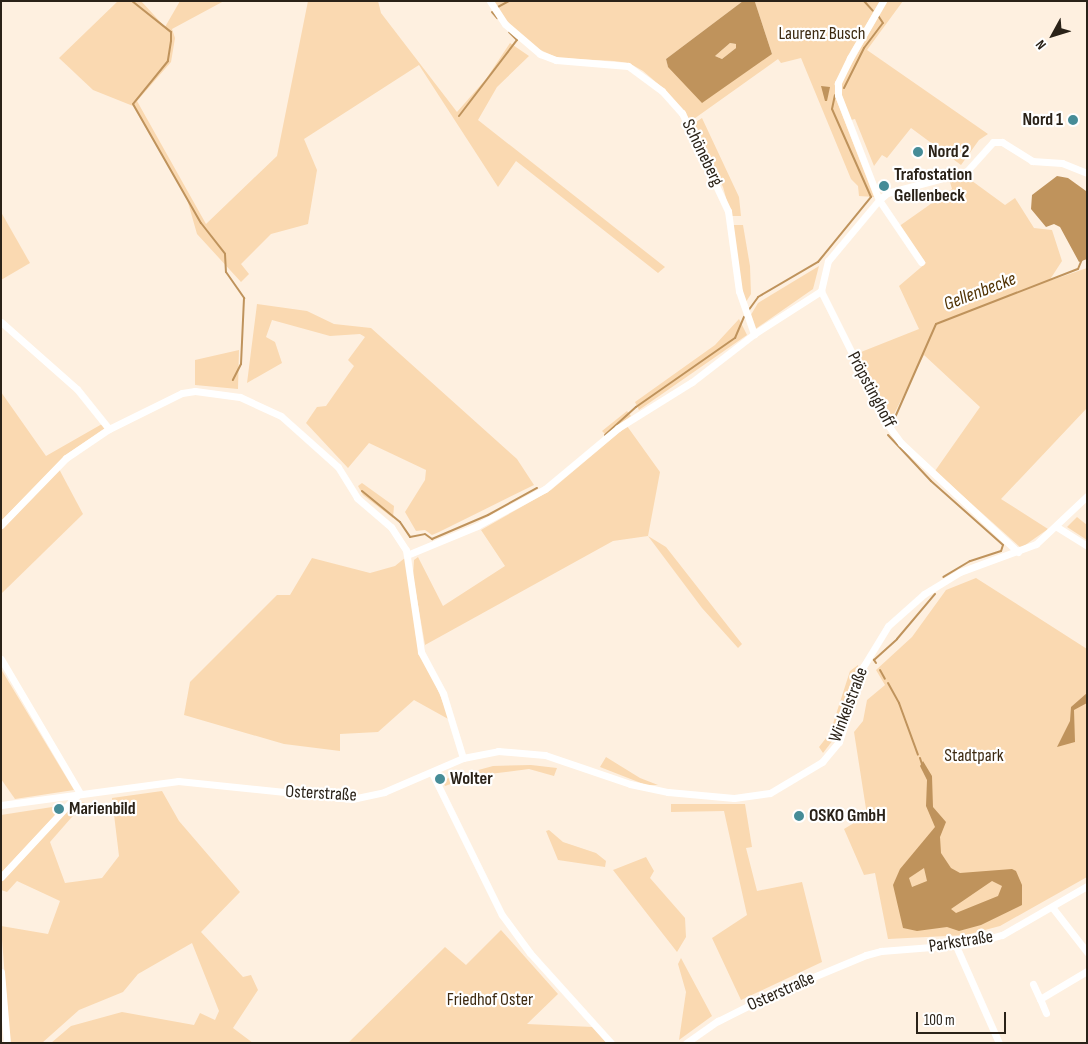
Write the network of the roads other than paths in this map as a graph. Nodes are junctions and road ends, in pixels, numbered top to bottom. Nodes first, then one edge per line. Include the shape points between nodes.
1 (490, 1) edge
2 (883, 1) edge
3 (1087, 173) edge
4 (879, 200) junction
5 (921, 262) dead end
6 (822, 291) junction
7 (1, 322) edge
8 (754, 334) junction
9 (110, 429) junction
10 (1087, 496) edge
11 (1, 525) edge
12 (1057, 526) junction
13 (1087, 546) edge
14 (1018, 552) junction
15 (407, 554) junction
16 (1, 659) edge
17 (463, 758) junction
18 (432, 773) junction
19 (80, 793) junction
20 (1, 805) edge
21 (1, 877) edge
22 (1087, 886) edge
23 (1052, 907) junction
24 (956, 946) junction
25 (881, 951) joint
26 (1087, 952) edge
27 (1087, 971) edge
28 (1, 972) edge
29 (1033, 984) dead end
30 (1040, 999) junction
31 (1046, 1013) dead end
32 (7, 1043) edge
33 (611, 1043) edge
34 (686, 1043) edge
35 (1000, 1043) edge

1 - 8 street, Schöneberg via 505,24 540,54 556,60 628,66 662,91 682,113 728,211 739,291
2 - 4 street via 850,58 838,88 847,120
3 - 4 street via 1062,163 1032,161 1002,142 993,142 966,172 887,193
4 - 5 street
4 - 6 street via 828,261
6 - 8 street
6 - 14 street, Pröpstinghoff via 888,425 901,443
7 - 9 street via 77,389
8 - 15 street via 692,382 618,428 545,489 477,526
9 - 11 street via 66,458
9 - 15 street via 182,393 195,391 240,398 281,416 313,441 338,467 357,498 391,527
10 - 12 street, Winkelstraße
12 - 13 street
12 - 14 street, Winkelstraße via 1036,544
14 - 17 street, Winkelstraße via 960,572 924,594 888,626 863,667 839,742 816,766 770,793 734,798 668,792 630,784 545,754 498,752
15 - 17 street via 421,652 443,693
16 - 19 street
17 - 18 street, Winkelstraße
18 - 19 street, Osterstraße via 384,792 352,799 178,781
18 - 33 street via 502,915 530,953
19 - 20 street, Osterstraße
19 - 21 street
22 - 23 street, Parkstraße
23 - 24 street, Parkstraße via 1002,935
23 - 26 street
24 - 25 street, Parkstraße
24 - 35 street
25 - 34 street, Osterstraße via 770,995 718,1021
27 - 30 street
28 - 32 street
29 - 30 street
30 - 31 street

